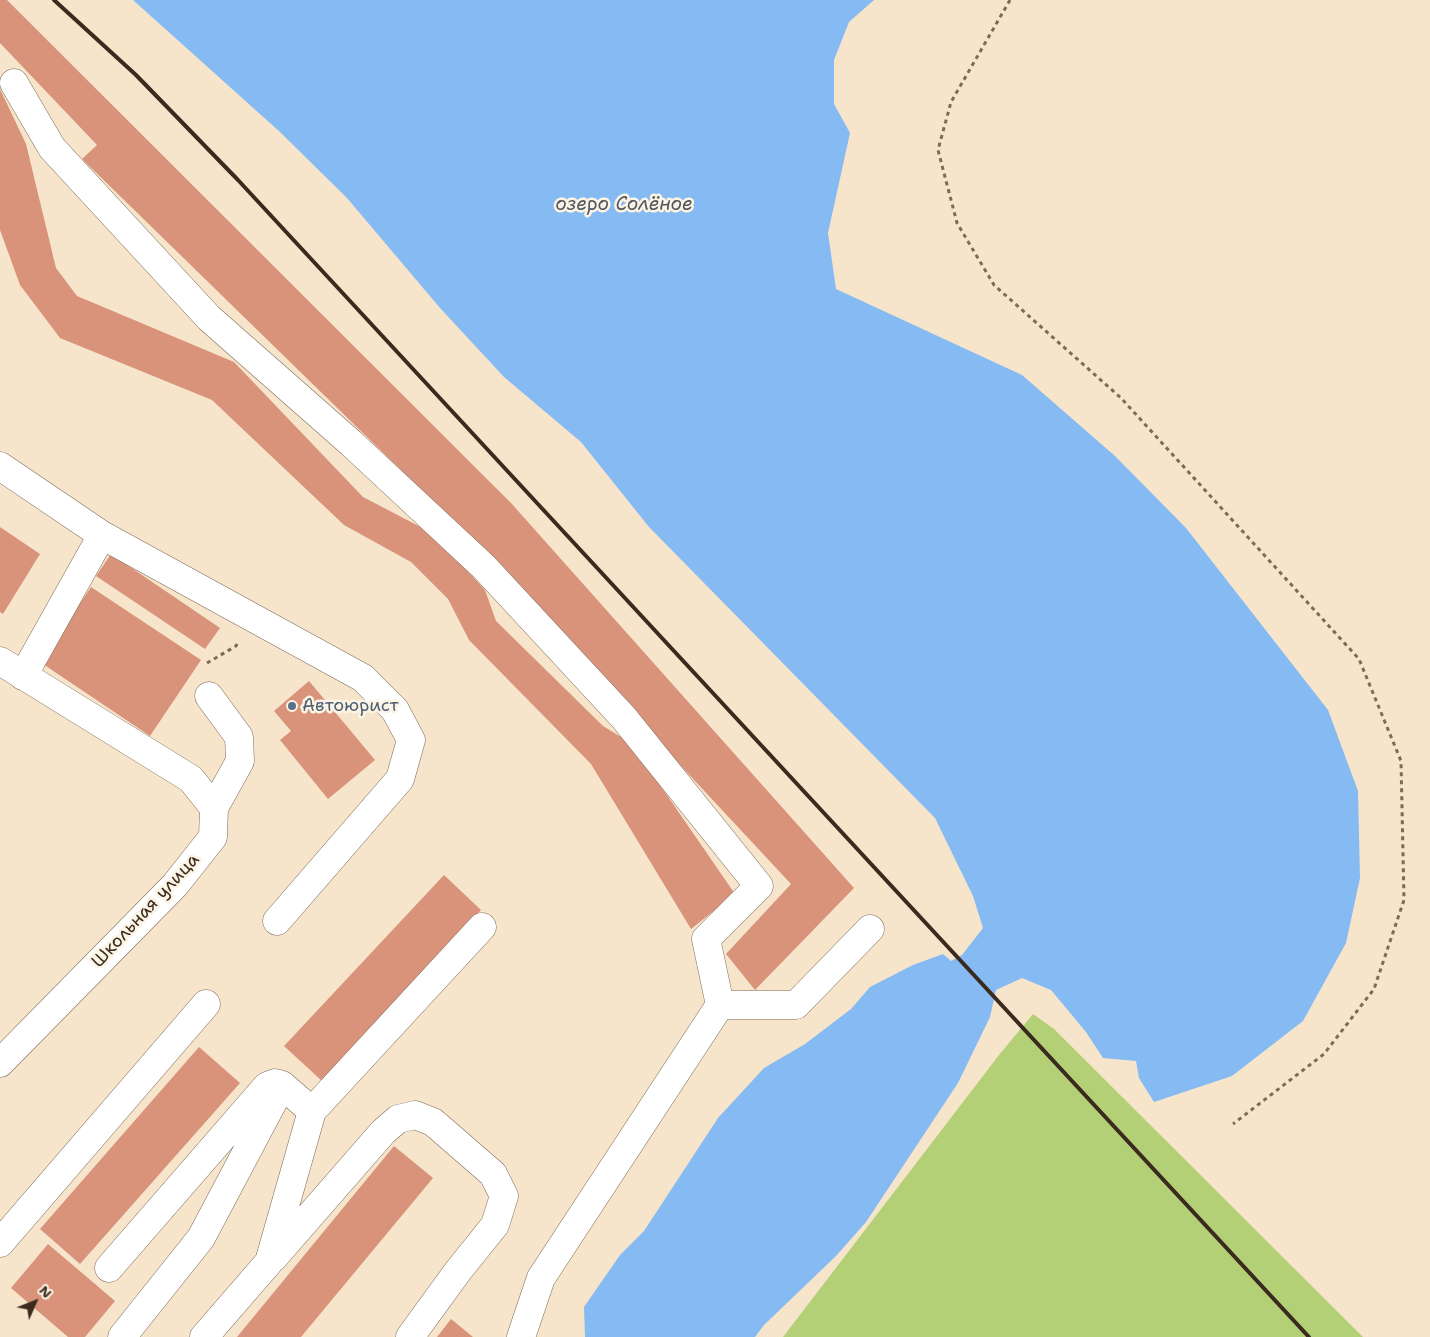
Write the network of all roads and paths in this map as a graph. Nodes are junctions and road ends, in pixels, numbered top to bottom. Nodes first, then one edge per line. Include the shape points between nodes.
1 (1010, 0) edge
2 (14, 83) dead end
3 (0, 466) edge
4 (102, 535) junction
5 (251, 617) junction
6 (0, 662) edge
7 (207, 663) dead end
8 (24, 676) junction
9 (209, 696) dead end
10 (214, 808) junction
11 (277, 921) dead end
12 (482, 927) dead end
13 (870, 929) dead end
14 (206, 1004) dead end
15 (720, 1004) junction
16 (0, 1062) edge
17 (282, 1085) junction
18 (312, 1112) junction
19 (1233, 1124) dead end
20 (0, 1243) edge
21 (269, 1262) junction
22 (109, 1268) dead end
23 (122, 1337) edge
24 (204, 1337) edge
25 (410, 1337) edge
26 (521, 1337) edge

1 - 19 path via 951,102 938,150 957,223 994,285 1121,398 1359,659 1401,761 1404,900 1374,989 1324,1054
2 - 15 street via 52,148 203,311 484,567 624,718 759,886 706,939
3 - 4 street
4 - 5 street
4 - 8 street
5 - 7 path via 236,646
5 - 11 street via 363,678 395,710 410,740 400,780
6 - 8 street
8 - 10 street via 191,779
9 - 10 street via 239,738 240,761
10 - 16 street, Школьная улица via 213,837 175,886
12 - 18 street
13 - 15 street via 796,1005
14 - 20 street
15 - 26 street via 541,1278
17 - 18 street
17 - 22 street via 274,1082 267,1086
17 - 23 street via 201,1238
18 - 21 street
21 - 24 street
21 - 25 street via 398,1119 415,1115 433,1122 493,1174 504,1196 495,1225

